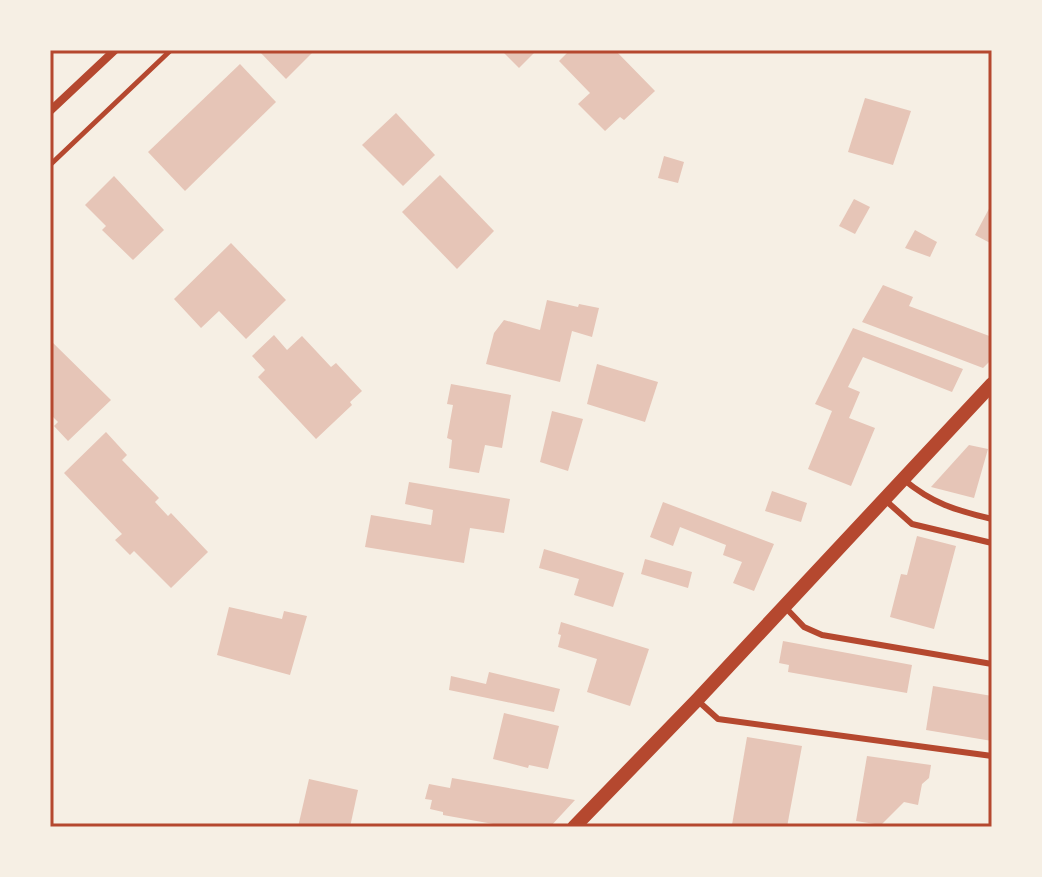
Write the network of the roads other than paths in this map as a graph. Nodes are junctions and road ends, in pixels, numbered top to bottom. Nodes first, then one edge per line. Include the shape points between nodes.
1 (115, 50) edge
2 (50, 111) edge
3 (992, 384) edge
4 (903, 479) junction
5 (884, 499) junction
6 (992, 519) edge
7 (992, 543) edge
8 (784, 606) junction
9 (992, 664) edge
10 (697, 700) junction
11 (992, 756) edge
12 (574, 827) edge

1 - 2 street
3 - 4 street
4 - 5 street
4 - 6 lane via 925,498
5 - 7 lane via 912,524
5 - 8 street
8 - 9 lane via 804,627 822,635
8 - 10 street
10 - 11 lane via 718,719
10 - 12 street

